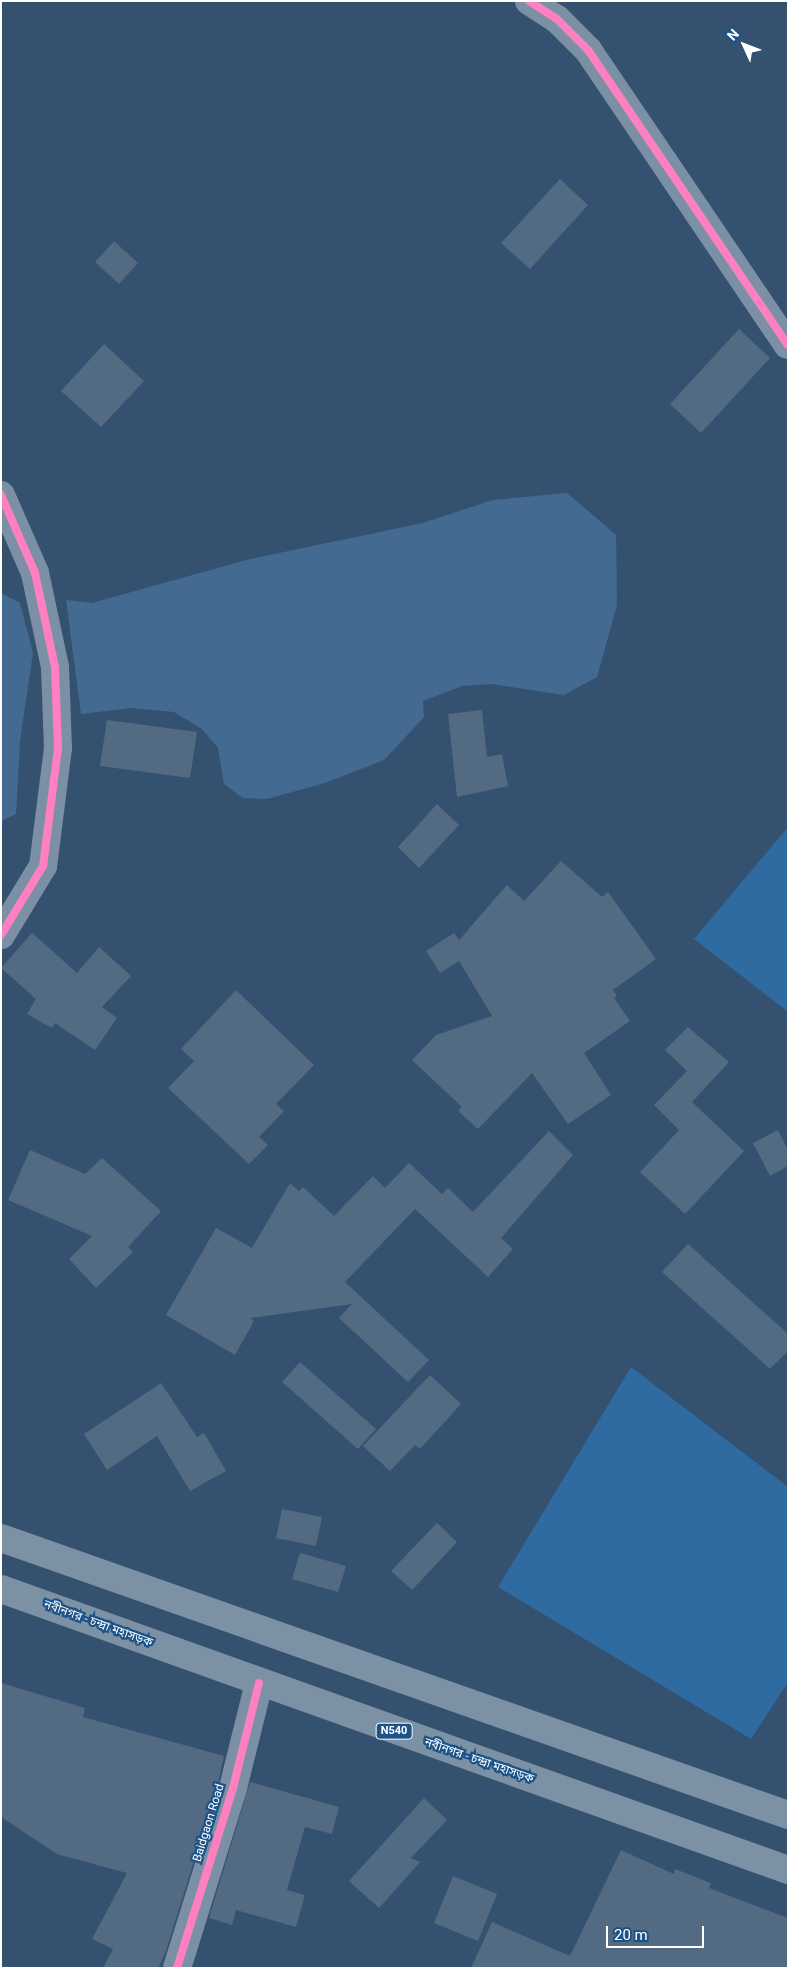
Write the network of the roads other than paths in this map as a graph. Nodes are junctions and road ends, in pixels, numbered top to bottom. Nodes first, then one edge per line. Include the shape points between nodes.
1 (529, 1) edge
2 (788, 345) edge
3 (1, 495) edge
4 (1, 935) edge
5 (1, 1538) edge
6 (1, 1589) edge
7 (259, 1683) junction
8 (788, 1815) edge
9 (788, 1870) edge
10 (176, 1968) edge

1 - 2 street via 557,19 588,50
3 - 4 street via 34,572 55,667 58,748 43,866
5 - 8 highway
6 - 7 highway, নবীনগর - চন্দ্রা মহাসড়ক / N540
7 - 9 highway, নবীনগর - চন্দ্রা মহাসড়ক / N540
7 - 10 street, Baidgaon Road via 232,1788

